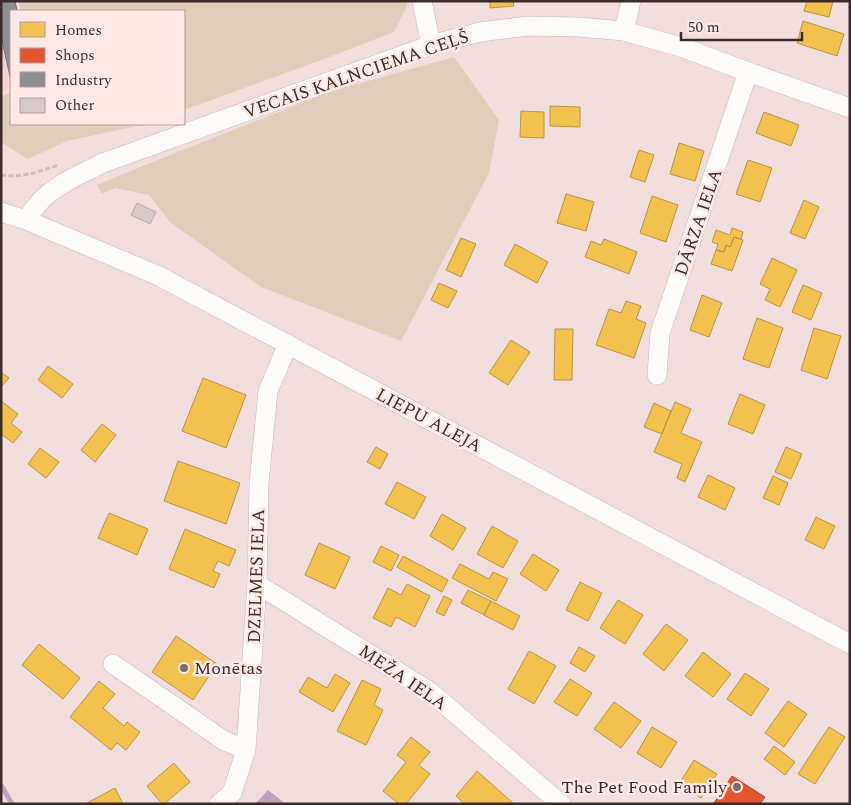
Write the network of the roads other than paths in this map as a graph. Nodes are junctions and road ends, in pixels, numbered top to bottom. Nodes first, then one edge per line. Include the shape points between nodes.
1 (422, 1) edge
2 (631, 1) edge
3 (624, 31) junction
4 (431, 45) junction
5 (748, 72) junction
6 (850, 108) edge
7 (1, 212) edge
8 (26, 220) junction
9 (288, 344) junction
10 (657, 375) dead end
11 (257, 584) junction
12 (850, 644) edge
13 (113, 664) dead end
14 (246, 750) junction
15 (219, 804) edge
16 (561, 804) edge

1 - 4 street
2 - 3 street
3 - 4 street, VECAIS KALNCIEMA CEĻŠ via 528,26 480,32
3 - 5 street, VECAIS KALNCIEMA CEĻŠ via 684,48
4 - 8 street, VECAIS KALNCIEMA CEĻŠ via 103,163 48,194
5 - 6 street, VECAIS KALNCIEMA CEĻŠ
5 - 10 street, DĀRZA IELA via 660,333
7 - 8 street, LIEPU ALEJA
8 - 9 street, LIEPU ALEJA via 159,276
9 - 11 street, DZELMES IELA via 268,392 259,483
9 - 12 street, LIEPU ALEJA
11 - 14 street, DZELMES IELA
11 - 16 street, MEŽA IELA via 429,691
13 - 14 street via 223,740
14 - 15 street, DZELMES IELA via 232,793

